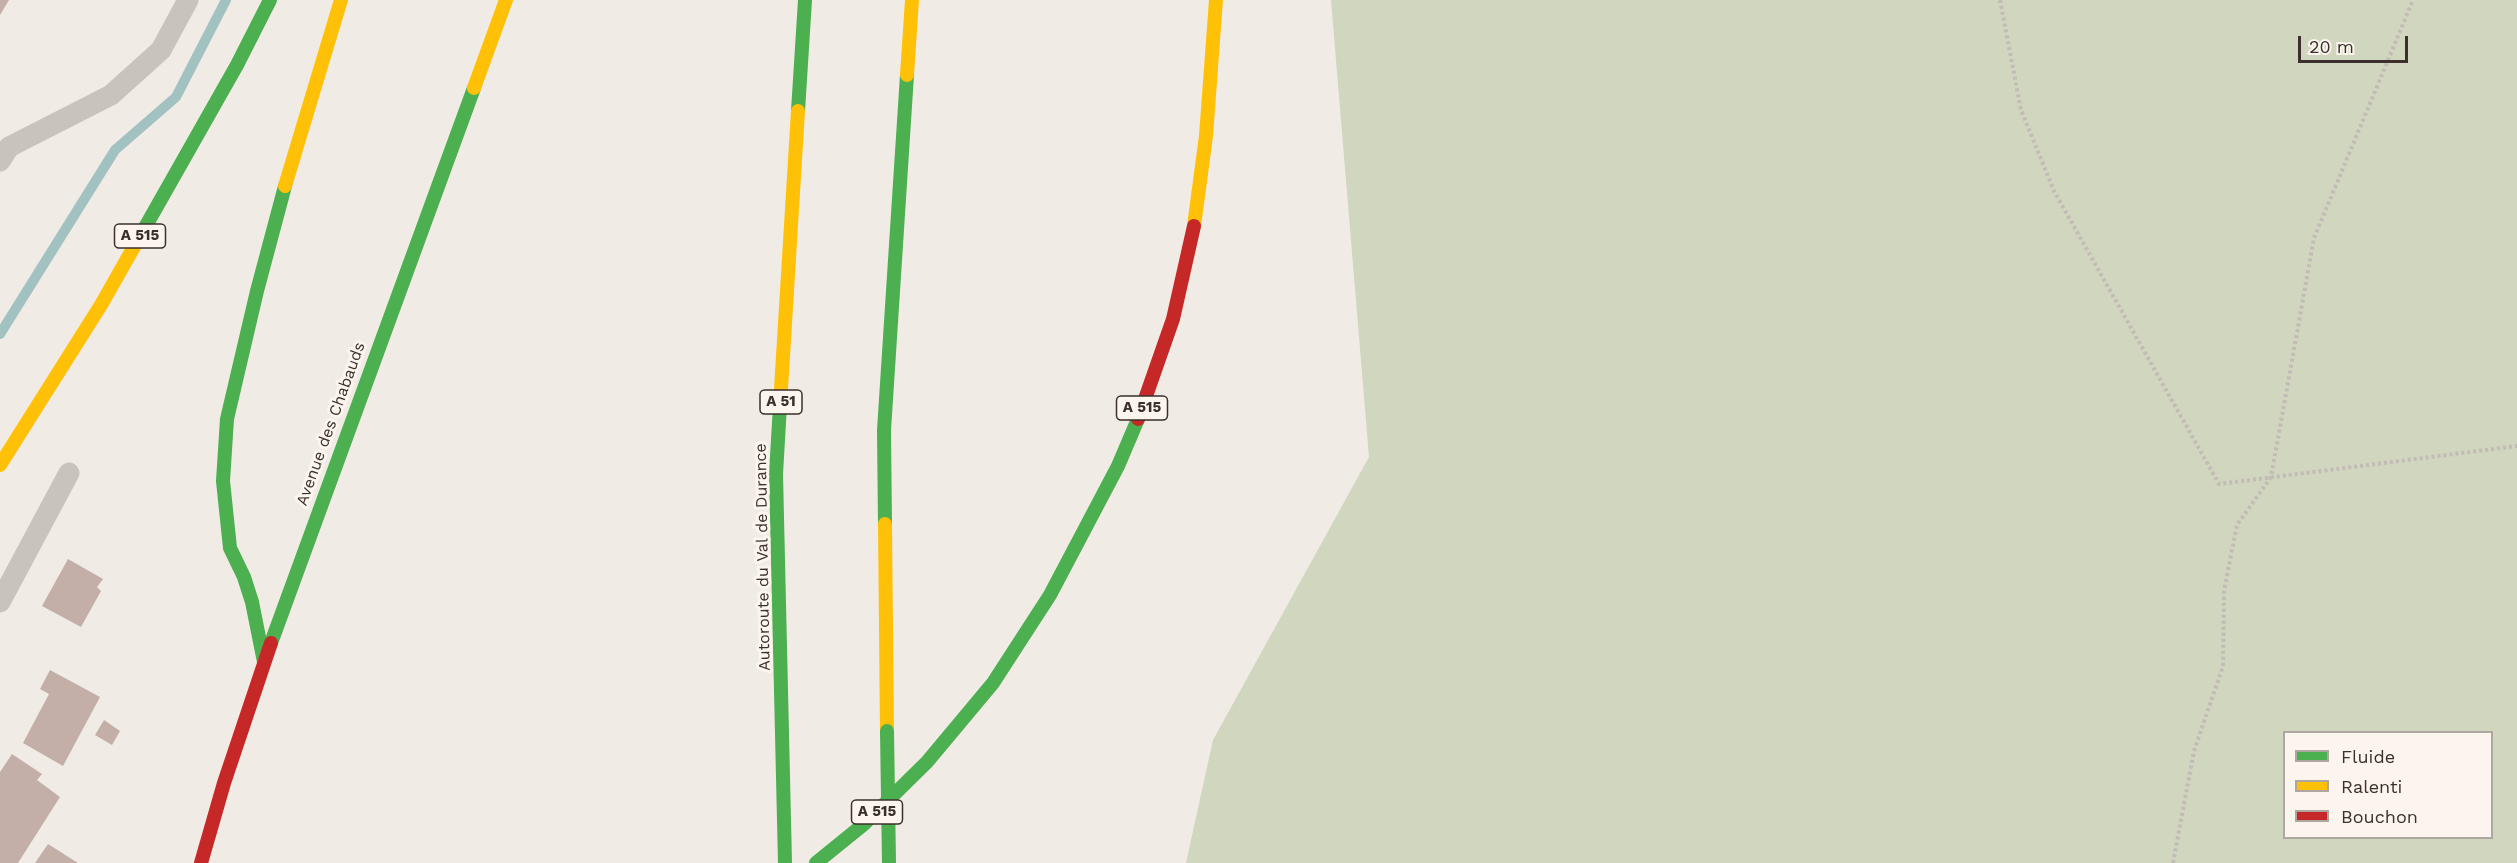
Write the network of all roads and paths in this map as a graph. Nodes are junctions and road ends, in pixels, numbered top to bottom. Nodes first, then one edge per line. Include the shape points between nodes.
1 (188, 0) edge
2 (270, 0) edge
3 (341, 0) edge
4 (506, 0) edge
5 (805, 0) edge
6 (912, 0) edge
7 (1216, 0) edge
8 (2000, 0) edge
9 (2413, 0) edge
10 (0, 161) edge
11 (2517, 446) edge
12 (0, 465) edge
13 (69, 473) dead end
14 (2271, 477) junction
15 (0, 602) edge
16 (264, 662) junction
17 (818, 861) edge
18 (201, 863) edge
19 (785, 863) edge
20 (889, 863) edge
21 (2173, 863) edge

1 - 10 lane via 161,50 111,95 9,147
2 - 12 main road, A 515 via 101,305
3 - 16 main road via 298,138 227,419 223,481 230,548 252,603
4 - 16 main road, Avenue des Chabauds
5 - 19 main road, Autoroute du Val de Durance / A 51 via 776,474
6 - 20 main road, bridge via 884,430
7 - 17 main road, A 515 via 1206,136 1193,232 1173,319 1148,396 1118,466 1050,596 993,683 927,762 864,824
8 - 14 path via 2021,110 2054,191 2219,484
9 - 14 path via 2314,238
11 - 14 path
13 - 15 lane
14 - 21 path via 2237,525 2224,591 2223,666 2194,751
16 - 18 main road, Avenue des Chabauds

